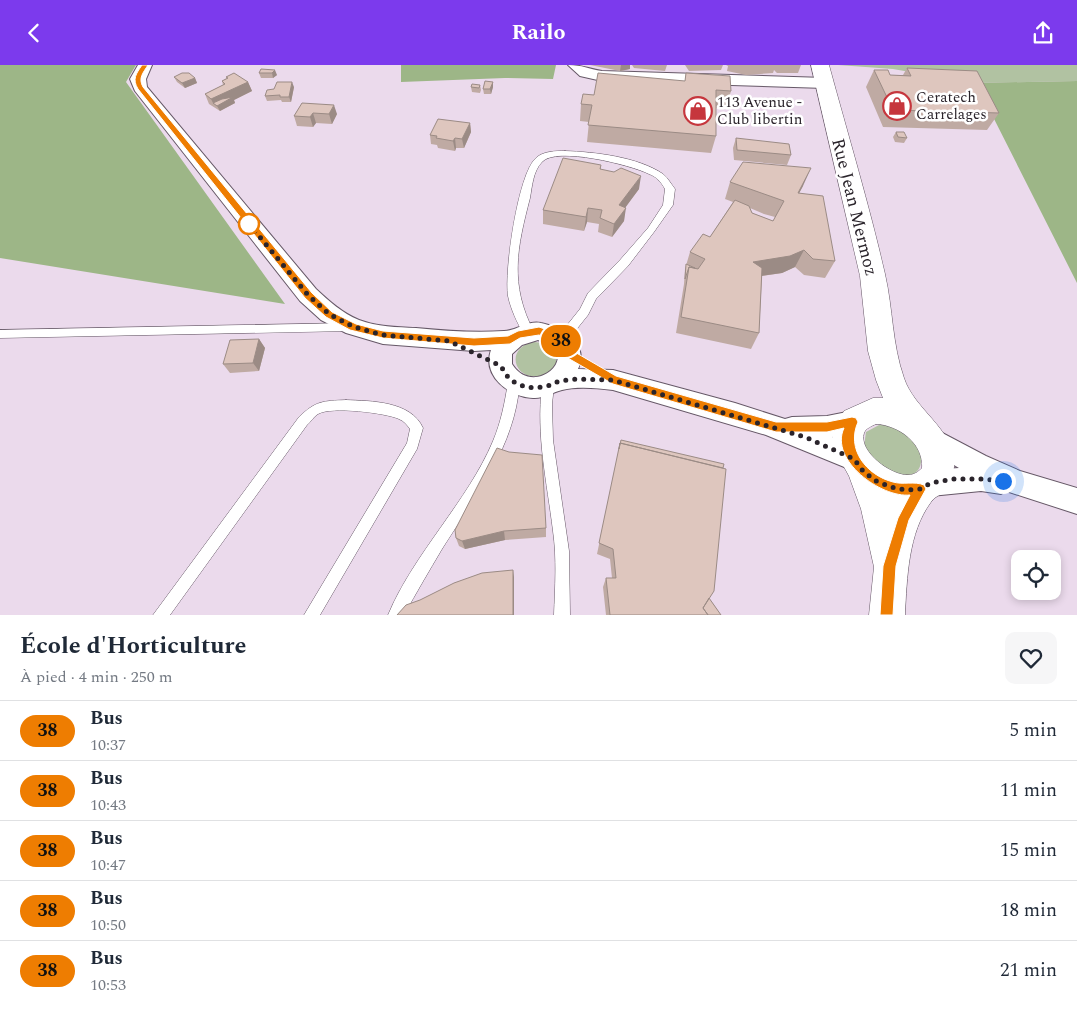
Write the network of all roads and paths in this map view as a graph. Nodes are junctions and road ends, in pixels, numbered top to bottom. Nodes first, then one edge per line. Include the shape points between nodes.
1 (145, 65) edge
2 (575, 65) edge
3 (823, 74) edge
4 (354, 327) junction
5 (0, 333) edge
6 (519, 336) junction
7 (449, 341) junction
8 (564, 346) junction
9 (882, 351) junction
10 (508, 374) junction
11 (613, 380) junction
12 (553, 383) junction
13 (857, 418) junction
14 (776, 427) junction
15 (923, 431) junction
16 (858, 465) junction
17 (1016, 483) junction
18 (926, 486) junction
19 (1077, 501) edge
20 (890, 566) junction
21 (161, 615) edge
22 (312, 615) edge
23 (396, 615) edge
24 (562, 615) edge
25 (887, 615) edge

1 - 4 street via 138,76 140,88 308,295 329,314
2 - 3 street via 585,73 602,76
3 - 9 street, Rue Jean Mermoz via 873,276
4 - 5 lane
4 - 7 street via 383,335
6 - 7 street via 474,342
6 - 8 street via 539,331
6 - 8 lane via 518,313 511,286 515,243 536,164 542,157 582,155 604,157 647,169 661,177 670,189 668,205 624,263 592,296
6 - 10 street via 504,348 500,357
7 - 10 street
8 - 11 street
8 - 12 street via 568,368
9 - 13 street, Rue Jean Mermoz via 872,400
9 - 15 street, Rue Jean Mermoz via 894,392
10 - 12 street via 530,387
10 - 23 lane via 508,417 493,458 423,566
11 - 12 street via 595,378
11 - 14 street
12 - 24 lane via 545,423 548,466 560,532
13 - 14 street via 827,427
13 - 15 street via 874,411 888,412 903,417
13 - 16 street via 848,432 848,445
14 - 16 street via 828,446
15 - 17 street via 977,465
15 - 18 street via 936,449 939,462 938,474
16 - 18 street via 876,481 891,487 906,490
16 - 20 street via 878,509
17 - 18 street via 981,479
17 - 19 street
18 - 20 street via 904,518
20 - 25 street
21 - 22 lane via 315,409 357,407 407,416 416,428 413,445

